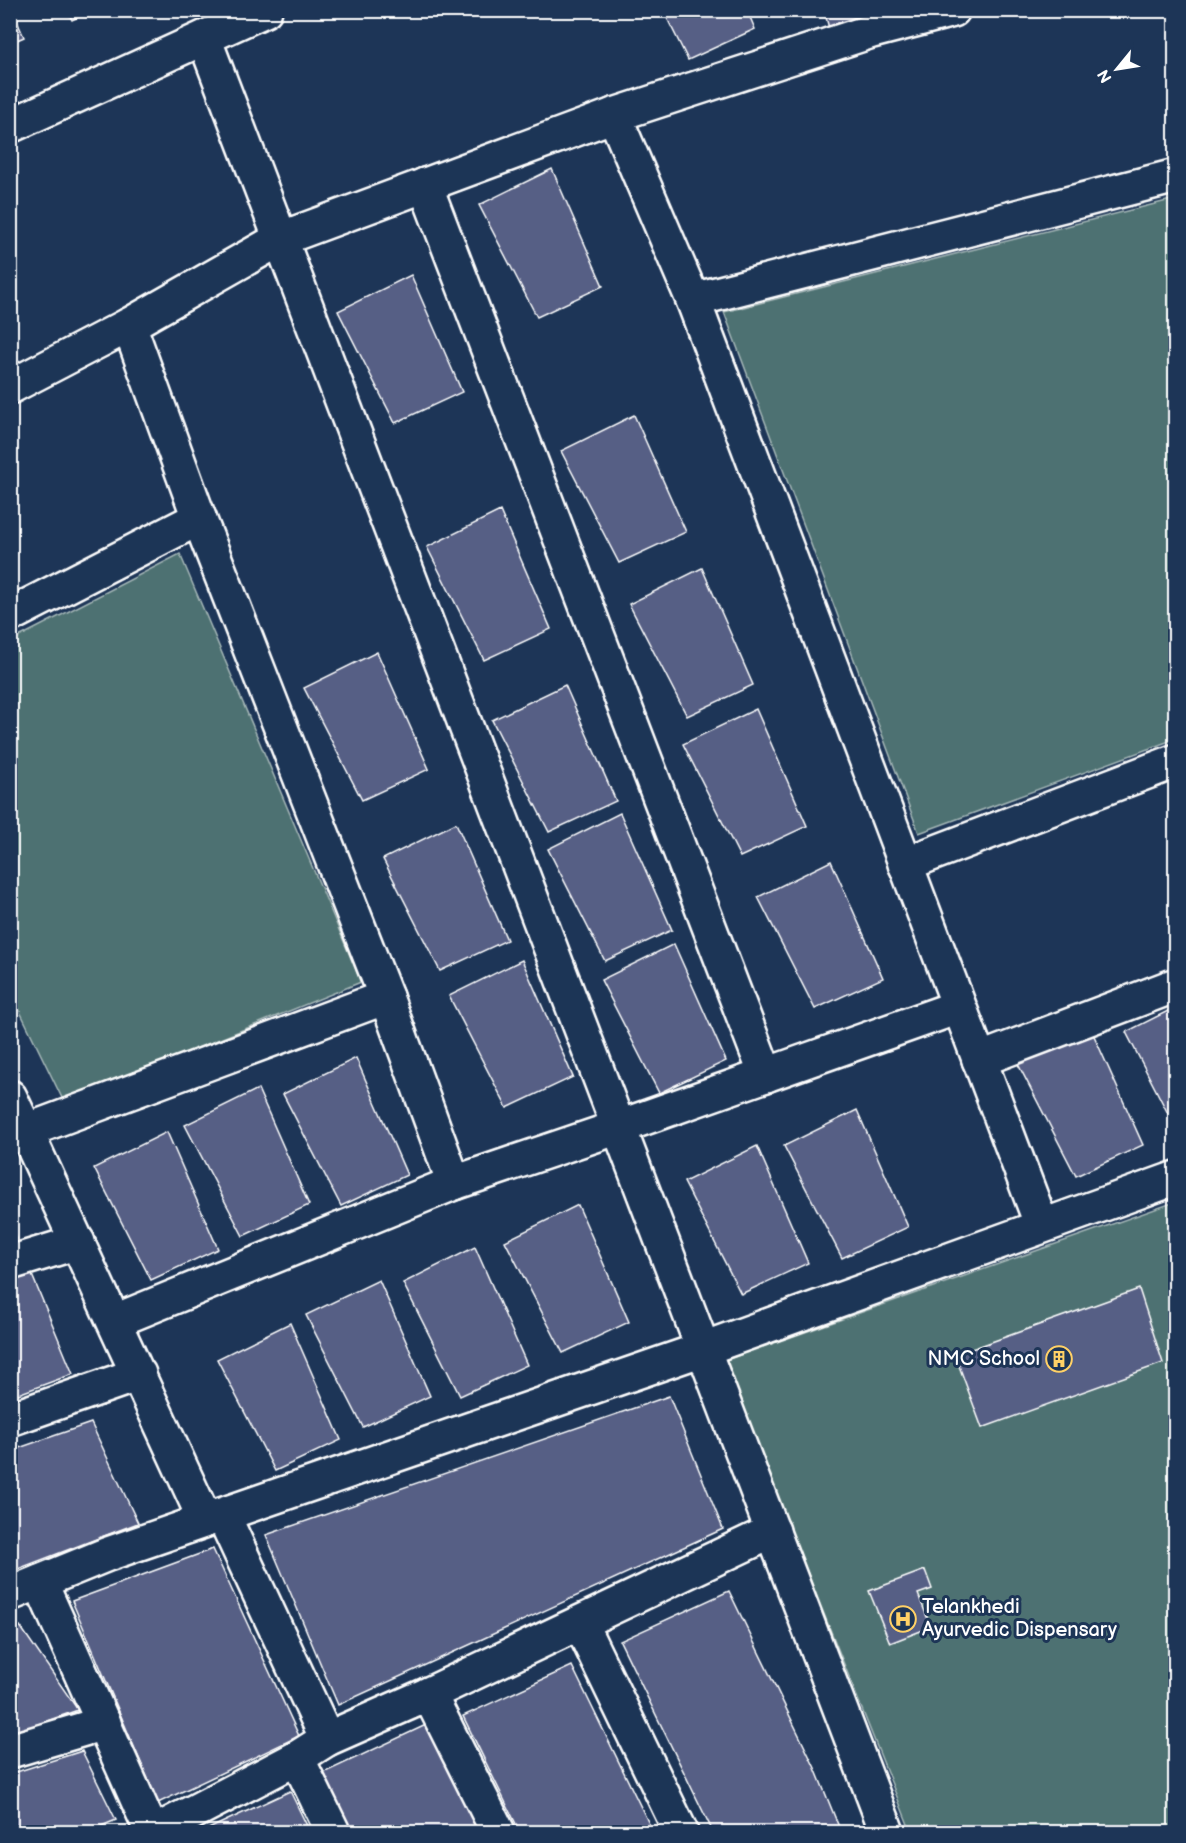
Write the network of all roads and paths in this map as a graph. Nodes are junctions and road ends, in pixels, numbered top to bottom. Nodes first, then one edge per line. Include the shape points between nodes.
1 (265, 10) edge
2 (953, 10) edge
3 (204, 38) junction
4 (614, 115) junction
5 (10, 126) edge
6 (1176, 176) edge
7 (425, 185) junction
8 (280, 239) junction
9 (693, 300) junction
10 (129, 325) junction
11 (10, 387) edge
12 (199, 518) junction
13 (10, 615) edge
14 (1176, 761) edge
15 (905, 864) junction
16 (1176, 985) edge
17 (386, 997) junction
18 (958, 1006) junction
19 (979, 1060) junction
20 (766, 1075) junction
21 (15, 1111) edge
22 (619, 1127) junction
23 (1176, 1178) edge
24 (454, 1182) junction
25 (1042, 1226) junction
26 (78, 1242) junction
27 (10, 1263) edge
28 (115, 1321) junction
29 (703, 1349) junction
30 (139, 1374) junction
31 (10, 1419) edge
32 (214, 1517) junction
33 (772, 1531) junction
34 (40, 1582) junction
35 (10, 1594) edge
36 (580, 1623) junction
37 (429, 1694) junction
38 (104, 1723) junction
39 (327, 1739) junction
40 (10, 1751) edge
41 (297, 1758) junction
42 (154, 1833) edge
43 (333, 1833) edge
44 (498, 1833) edge
45 (681, 1833) edge
46 (887, 1833) edge

1 - 3 street
2 - 4 street via 872,31
3 - 5 street
3 - 8 street
4 - 7 street
4 - 9 street
6 - 9 street
7 - 8 street
7 - 20 street
8 - 10 street
8 - 22 street
9 - 15 street
10 - 11 street
10 - 12 street
12 - 13 street
12 - 17 street
14 - 15 street
15 - 18 street
16 - 19 street
17 - 21 street
17 - 24 street
18 - 19 street
18 - 20 street
19 - 25 street
20 - 22 street
21 - 26 street
22 - 24 street
22 - 29 street
23 - 25 street
24 - 28 street
25 - 29 street
26 - 27 street
26 - 28 street
28 - 30 street
29 - 32 street
29 - 33 street
30 - 31 street
30 - 32 street
32 - 34 street
32 - 39 street
33 - 36 street
33 - 46 street
34 - 35 street
34 - 38 street
36 - 37 street
36 - 45 street
37 - 39 street
37 - 44 street
38 - 40 street
38 - 42 street
39 - 41 street
41 - 42 street
41 - 43 street

